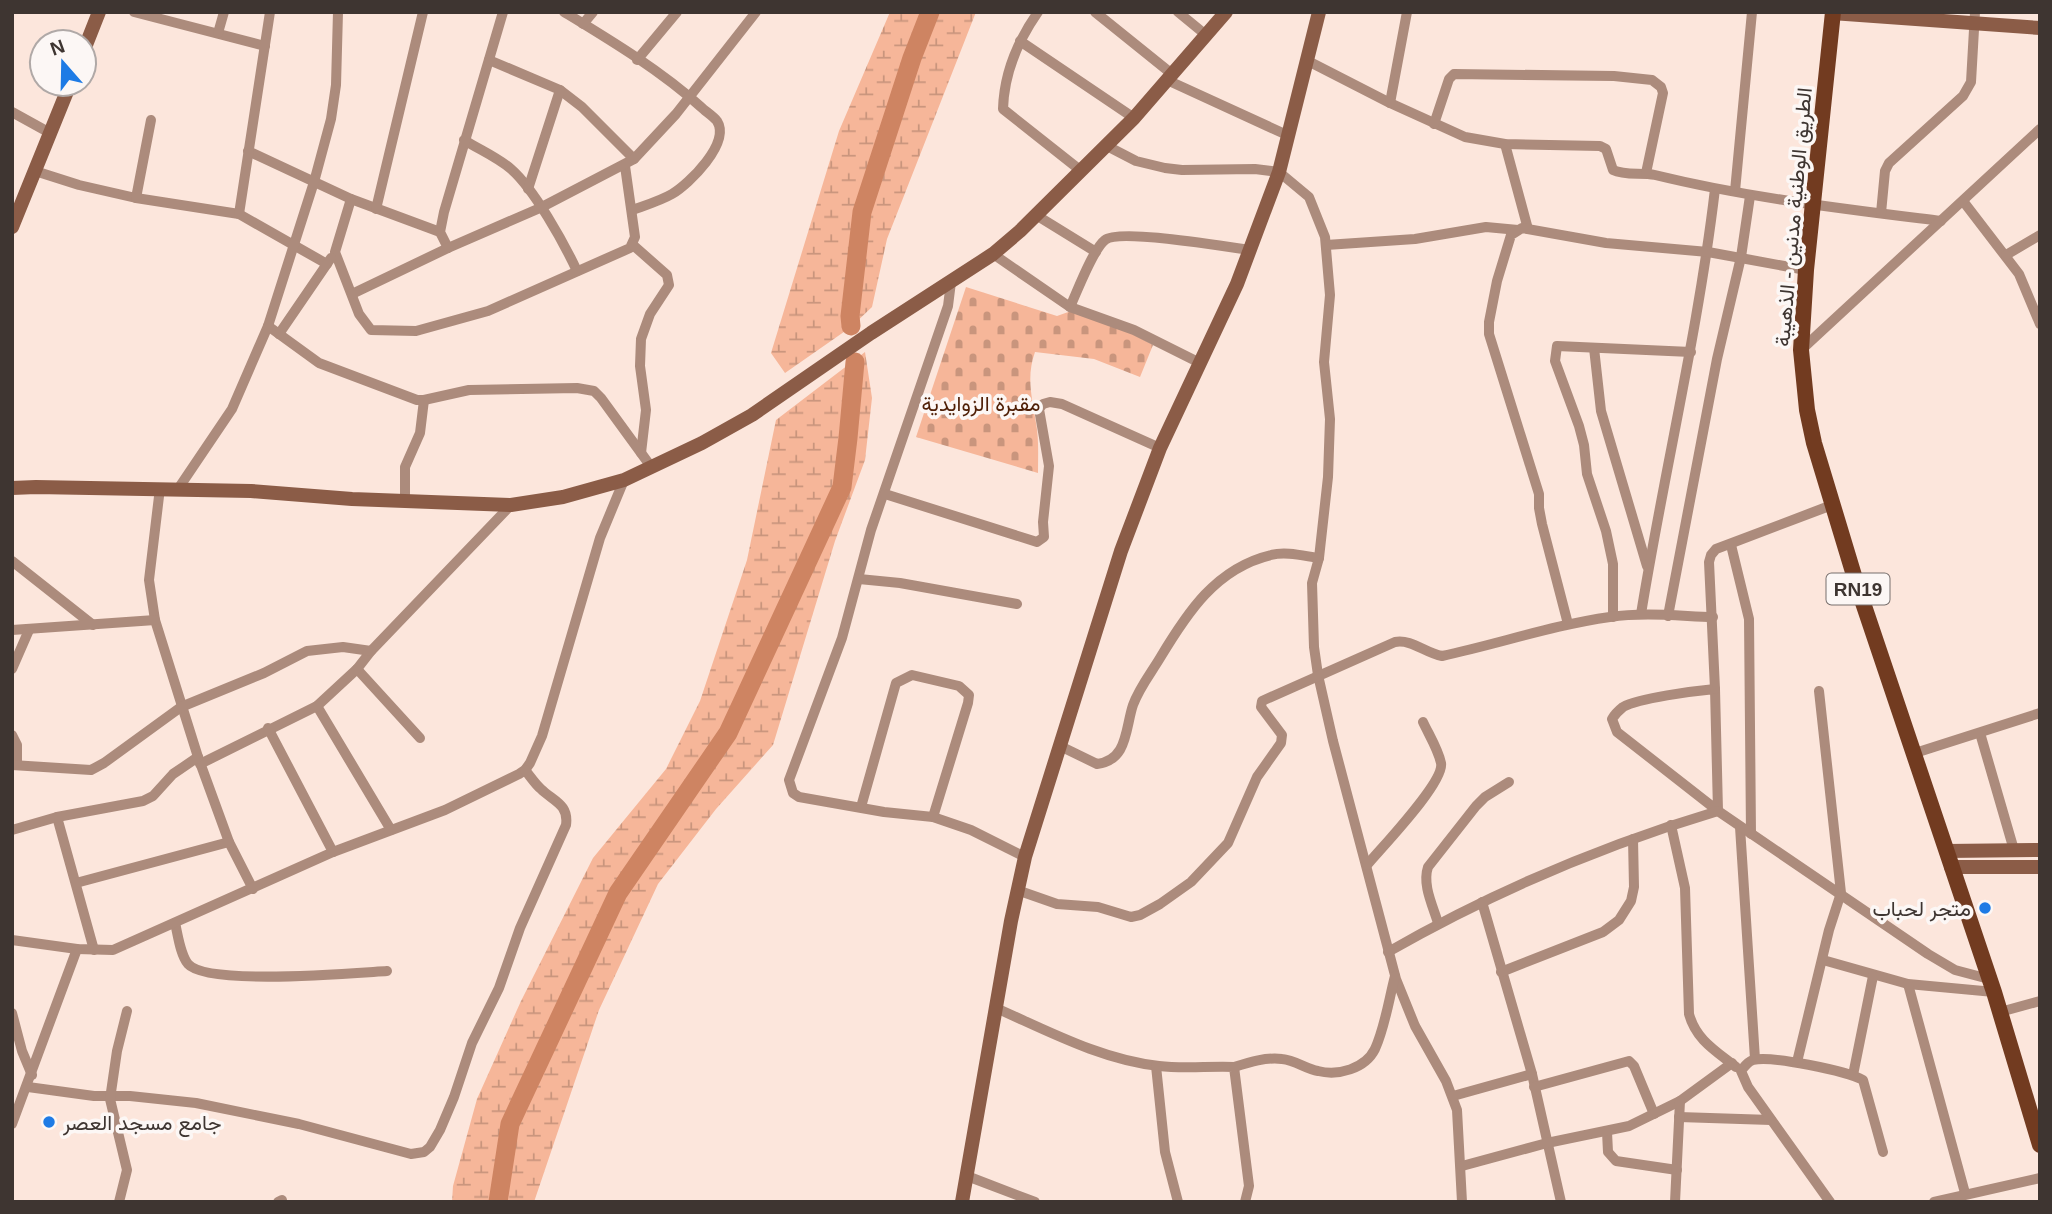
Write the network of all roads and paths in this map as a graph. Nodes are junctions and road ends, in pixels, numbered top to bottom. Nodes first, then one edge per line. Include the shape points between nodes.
1 (134, 12) edge
2 (224, 12) edge
3 (270, 12) edge
4 (338, 12) edge
5 (423, 12) edge
6 (503, 12) edge
7 (564, 12) edge
8 (593, 12) edge
9 (677, 12) edge
10 (757, 12) edge
11 (1038, 12) edge
12 (1095, 12) edge
13 (1178, 12) edge
14 (1226, 12) edge
15 (1320, 12) edge
16 (1407, 12) edge
17 (1752, 12) edge
18 (1831, 12) edge
19 (1975, 18) edge
20 (583, 24) junction
21 (2040, 28) edge
22 (218, 33) junction
23 (1206, 35) junction
24 (1020, 41) junction
25 (265, 46) junction
26 (489, 60) junction
27 (637, 60) junction
28 (1308, 61) junction
29 (1170, 77) junction
30 (560, 90) junction
31 (690, 97) junction
32 (64, 98) edge
33 (1390, 103) junction
34 (12, 112) edge
35 (1134, 118) junction
36 (151, 120) dead end
37 (1434, 124) junction
38 (2040, 129) edge
39 (50, 133) junction
40 (1287, 135) junction
41 (464, 140) junction
42 (1505, 144) junction
43 (1107, 146) junction
44 (248, 151) junction
45 (630, 162) junction
46 (1080, 170) junction
47 (35, 172) junction
48 (1279, 173) junction
49 (1646, 173) junction
50 (314, 182) junction
51 (528, 188) junction
52 (1715, 189) junction
53 (1735, 191) junction
54 (1750, 196) junction
55 (136, 198) junction
56 (351, 199) junction
57 (1963, 201) junction
58 (1815, 205) junction
59 (540, 208) junction
60 (376, 209) junction
61 (632, 210) junction
62 (239, 214) junction
63 (1881, 214) junction
64 (1036, 215) junction
65 (1941, 221) junction
66 (12, 227) edge
67 (1523, 229) junction
68 (440, 232) junction
69 (2040, 235) edge
70 (293, 244) junction
71 (633, 245) junction
72 (1326, 245) junction
73 (448, 248) junction
74 (1250, 250) junction
75 (335, 252) junction
76 (1096, 252) junction
77 (1708, 252) junction
78 (993, 254) junction
79 (2006, 256) junction
80 (1741, 257) junction
81 (327, 264) junction
82 (1806, 270) junction
83 (577, 271) junction
84 (951, 282) junction
85 (352, 294) junction
86 (1070, 307) junction
87 (2040, 324) edge
88 (268, 326) junction
89 (279, 334) junction
90 (1594, 348) junction
91 (1801, 350) junction
92 (1691, 352) junction
93 (1200, 363) junction
94 (424, 400) junction
95 (1160, 449) junction
96 (641, 453) junction
97 (652, 468) junction
98 (624, 480) junction
99 (12, 488) edge
100 (160, 488) junction
101 (178, 489) junction
102 (884, 494) junction
103 (405, 501) junction
104 (511, 505) junction
105 (1832, 505) junction
106 (1731, 545) junction
107 (1319, 558) junction
108 (12, 561) edge
109 (1648, 570) junction
110 (859, 579) junction
111 (1017, 604) dead end
112 (1641, 614) junction
113 (1668, 616) junction
114 (1613, 617) junction
115 (1713, 617) junction
116 (155, 620) junction
117 (1568, 624) junction
118 (93, 625) junction
119 (12, 630) edge
120 (29, 630) junction
121 (371, 651) junction
122 (12, 669) edge
123 (357, 669) junction
124 (1318, 675) junction
125 (1714, 689) junction
126 (1819, 691) dead end
127 (317, 706) junction
128 (181, 707) junction
129 (2040, 713) edge
130 (1423, 722) dead end
131 (268, 728) junction
132 (1980, 733) junction
133 (12, 736) edge
134 (420, 738) dead end
135 (1060, 746) junction
136 (1912, 754) junction
137 (199, 760) junction
138 (15, 765) edge
139 (525, 770) junction
140 (1509, 782) dead end
141 (861, 807) junction
142 (1718, 811) junction
143 (57, 817) junction
144 (933, 817) junction
145 (1671, 825) junction
146 (1740, 827) junction
147 (12, 830) edge
148 (391, 830) junction
149 (1751, 834) junction
150 (1633, 839) junction
151 (229, 842) junction
152 (2014, 850) junction
153 (2040, 850) edge
154 (332, 852) junction
155 (1025, 857) junction
156 (1949, 859) junction
157 (1367, 864) junction
158 (2040, 867) edge
159 (76, 883) junction
160 (253, 889) junction
161 (1017, 890) junction
162 (1841, 893) junction
163 (1482, 902) junction
164 (174, 923) junction
165 (1438, 923) junction
166 (12, 939) edge
167 (77, 949) junction
168 (94, 950) junction
169 (1388, 952) junction
170 (1823, 960) junction
171 (387, 971) dead end
172 (1501, 972) junction
173 (1395, 976) junction
174 (1873, 976) junction
175 (1908, 984) junction
176 (1991, 986) junction
177 (2040, 1002) edge
178 (996, 1008) junction
179 (127, 1011) dead end
180 (2000, 1012) junction
181 (12, 1013) edge
182 (1755, 1059) junction
183 (1797, 1062) junction
184 (1731, 1063) junction
185 (1156, 1066) junction
186 (1234, 1067) junction
187 (1741, 1071) junction
188 (1532, 1074) junction
189 (32, 1075) junction
190 (1853, 1075) junction
191 (28, 1087) junction
192 (1534, 1087) junction
193 (111, 1095) junction
194 (1453, 1096) junction
195 (1680, 1101) junction
196 (1654, 1114) junction
197 (1679, 1117) junction
198 (1771, 1120) junction
199 (12, 1124) edge
200 (1607, 1132) junction
201 (1547, 1143) junction
202 (2040, 1143) edge
203 (1882, 1152) dead end
204 (1462, 1166) junction
205 (1676, 1171) junction
206 (967, 1176) junction
207 (2040, 1178) edge
208 (1965, 1193) junction
209 (120, 1202) edge
210 (962, 1202) edge
211 (1035, 1202) edge
212 (1178, 1202) edge
213 (1245, 1202) edge
214 (1462, 1202) edge
215 (1561, 1202) edge
216 (1675, 1202) edge
217 (1830, 1202) edge
218 (1934, 1202) edge

1 - 22 street
2 - 22 street
3 - 25 street
4 - 50 street via 334,97
5 - 60 street
6 - 26 street
7 - 20 street
8 - 20 street
9 - 27 street
10 - 31 street
11 - 24 street
12 - 29 street
13 - 23 street
14 - 23 street
15 - 28 street
16 - 33 street
17 - 53 street
18 - 19 street
18 - 58 main road, الطريق الوطنية مدنين - الذهيبة / RN19
19 - 21 street
19 - 63 street via 1968,89 1889,163
20 - 27 street
22 - 25 street
23 - 29 street
24 - 35 street
24 - 46 street via 1004,85 1003,109
25 - 44 street
26 - 30 street
26 - 41 street
27 - 31 street
28 - 33 street
28 - 40 street
29 - 35 street
29 - 40 street
30 - 45 street via 582,107
30 - 51 street
31 - 45 street
31 - 61 street via 717,122 718,141 688,183
32 - 39 street
33 - 37 street
34 - 39 street
35 - 43 street
36 - 55 street
37 - 42 street via 1465,137
37 - 49 street via 1454,74 1652,80 1663,93
38 - 57 street
39 - 47 street
40 - 48 street
41 - 51 street via 506,165
41 - 68 street
42 - 49 street via 1600,146 1606,149 1613,170
42 - 67 street
43 - 46 street
43 - 48 street via 1151,166
44 - 50 street
44 - 62 street
45 - 59 street
45 - 61 street
46 - 64 street
47 - 55 street
47 - 66 street
48 - 72 street via 1309,197
48 - 74 street
49 - 52 street
50 - 56 street
50 - 70 street
51 - 59 street
52 - 53 street
52 - 77 street
53 - 54 street
54 - 58 street
54 - 80 street
55 - 62 street
56 - 60 street
56 - 75 street
57 - 65 street
57 - 79 street
58 - 63 street
58 - 82 main road, الطريق الوطنية مدنين - الذهيبة / RN19
59 - 73 street
59 - 83 street
60 - 68 street
61 - 71 street
62 - 70 street
63 - 65 street
64 - 76 street
64 - 78 street
65 - 91 street
67 - 72 street via 1497,226 1415,239
67 - 77 street via 1606,243
67 - 117 street via 1511,235 1497,281 1489,334 1529,455
68 - 73 street
69 - 79 street
70 - 81 street
70 - 88 street
71 - 83 street
71 - 96 street via 667,275 669,285 650,314 641,339 646,410
72 - 107 street via 1330,295 1324,362 1330,419
73 - 85 street
74 - 76 street via 1122,234 1107,238
74 - 93 street
75 - 81 street
75 - 85 street
76 - 86 street
77 - 80 street
77 - 92 street
78 - 84 street
78 - 86 street
79 - 87 street via 2020,274
80 - 82 street
80 - 113 street
81 - 89 street
82 - 91 main road, الطريق الوطنية مدنين - الذهيبة / RN19
83 - 85 street via 488,311 407,332 368,329
84 - 97 street via 752,415
84 - 102 street via 948,306
86 - 93 street via 1134,330
88 - 89 street
88 - 101 street via 232,409
89 - 94 street via 330,368
90 - 92 street
90 - 109 street via 1601,411
90 - 114 street via 1558,346 1555,360 1579,426 1587,474 1606,531 1613,564
91 - 105 main road, الطريق الوطنية مدنين - الذهيبة / RN19 via 1809,421
92 - 109 street
93 - 95 street
94 - 96 street via 469,390 586,389 601,398
94 - 103 street via 421,433 405,467
95 - 102 street via 1062,404 1043,404 1039,409 1049,466 1044,537 1037,542
95 - 135 street via 1121,551
96 - 97 street
97 - 98 street
98 - 104 street
98 - 139 street via 600,538 542,736
99 - 100 street
100 - 101 street
100 - 116 street via 149,580
101 - 103 street
102 - 110 street
103 - 104 street
104 - 121 street
105 - 106 street
105 - 136 main road, الطريق الوطنية مدنين - الذهيبة / RN19
106 - 115 street via 1716,550 1709,562
106 - 149 street via 1749,619
107 - 124 street via 1312,583
107 - 135 street via 1272,554 1211,586 1142,686 1114,760 1097,764
108 - 118 street
109 - 112 street
110 - 111 street
110 - 141 street via 824,691 789,779 799,797
112 - 113 street
112 - 114 street
113 - 115 street
114 - 117 street
115 - 125 street
116 - 118 street
116 - 128 street
117 - 124 street via 1442,656 1404,640
118 - 120 street
119 - 120 street
120 - 122 street
121 - 123 street
121 - 128 street via 307,651
123 - 127 street
123 - 134 street
124 - 157 street
124 - 161 street via 1262,701 1261,707 1283,739 1257,777 1231,838 1191,882 1160,904 1130,917 1098,907 1057,904
125 - 142 street
125 - 142 street via 1626,705 1612,719 1617,732
126 - 162 street
127 - 131 street
127 - 148 street
128 - 137 street
128 - 138 street via 98,767
129 - 132 street
130 - 157 street via 1441,772
131 - 137 street
131 - 154 street
132 - 136 street
132 - 152 street
133 - 138 street via 17,745
135 - 155 street
136 - 156 main road, الطريق الوطنية مدنين - الذهيبة / RN19
137 - 143 street via 173,774 148,799
137 - 151 street
139 - 148 street via 445,810
139 - 193 street via 562,805 566,825 472,1043 440,1130 424,1152 411,1154 231,1109
140 - 165 street via 1476,806 1428,867 1426,885
141 - 144 street
141 - 144 street via 896,682 912,675 959,686 969,695
142 - 145 street
142 - 146 street
143 - 147 street
143 - 159 street
144 - 155 street
145 - 150 street
145 - 184 street via 1685,888 1692,1026
146 - 149 street
146 - 182 street
148 - 154 street
149 - 162 street
150 - 163 street
150 - 172 street via 1634,887 1619,920 1603,932
151 - 159 street
151 - 160 street
152 - 153 street
152 - 156 street
154 - 160 street
155 - 161 street
156 - 158 street
156 - 176 main road, الطريق الوطنية مدنين - الذهيبة / RN19
157 - 169 street
159 - 168 street
160 - 164 street
161 - 178 street
162 - 170 street
162 - 176 street via 1928,954
163 - 165 street
163 - 172 street
164 - 168 street via 113,950
164 - 171 street via 187,963 220,976
165 - 169 street
166 - 167 street
167 - 168 street
167 - 189 street
169 - 173 street
170 - 174 street
170 - 183 street
172 - 188 street
173 - 186 street via 1374,1052 1354,1068 1317,1071 1284,1059
173 - 194 street via 1415,1026
174 - 175 street
174 - 190 street
175 - 176 street
175 - 208 street
176 - 180 main road, الطريق الوطنية مدنين - الذهيبة / RN19
177 - 180 street
178 - 185 street via 1097,1050
178 - 206 street
179 - 193 street
180 - 202 main road, الطريق الوطنية مدنين - الذهيبة / RN19
181 - 189 street
182 - 183 street
182 - 187 street
183 - 190 street
184 - 187 street
184 - 195 street
185 - 186 street
185 - 212 street via 1165,1152
186 - 213 street via 1249,1186
187 - 198 street
188 - 192 street
188 - 194 street
189 - 191 street
190 - 203 street via 1865,1084
191 - 193 street
191 - 199 street
192 - 196 street via 1629,1061
192 - 201 street
193 - 209 street via 127,1170
194 - 204 street
195 - 196 street
195 - 197 street
196 - 200 street
197 - 198 street
197 - 205 street
198 - 217 street
200 - 201 street
200 - 205 street via 1608,1152 1616,1161
201 - 204 street
201 - 215 street
204 - 214 street
205 - 216 street
206 - 210 street
206 - 211 street
207 - 208 street
208 - 218 street

